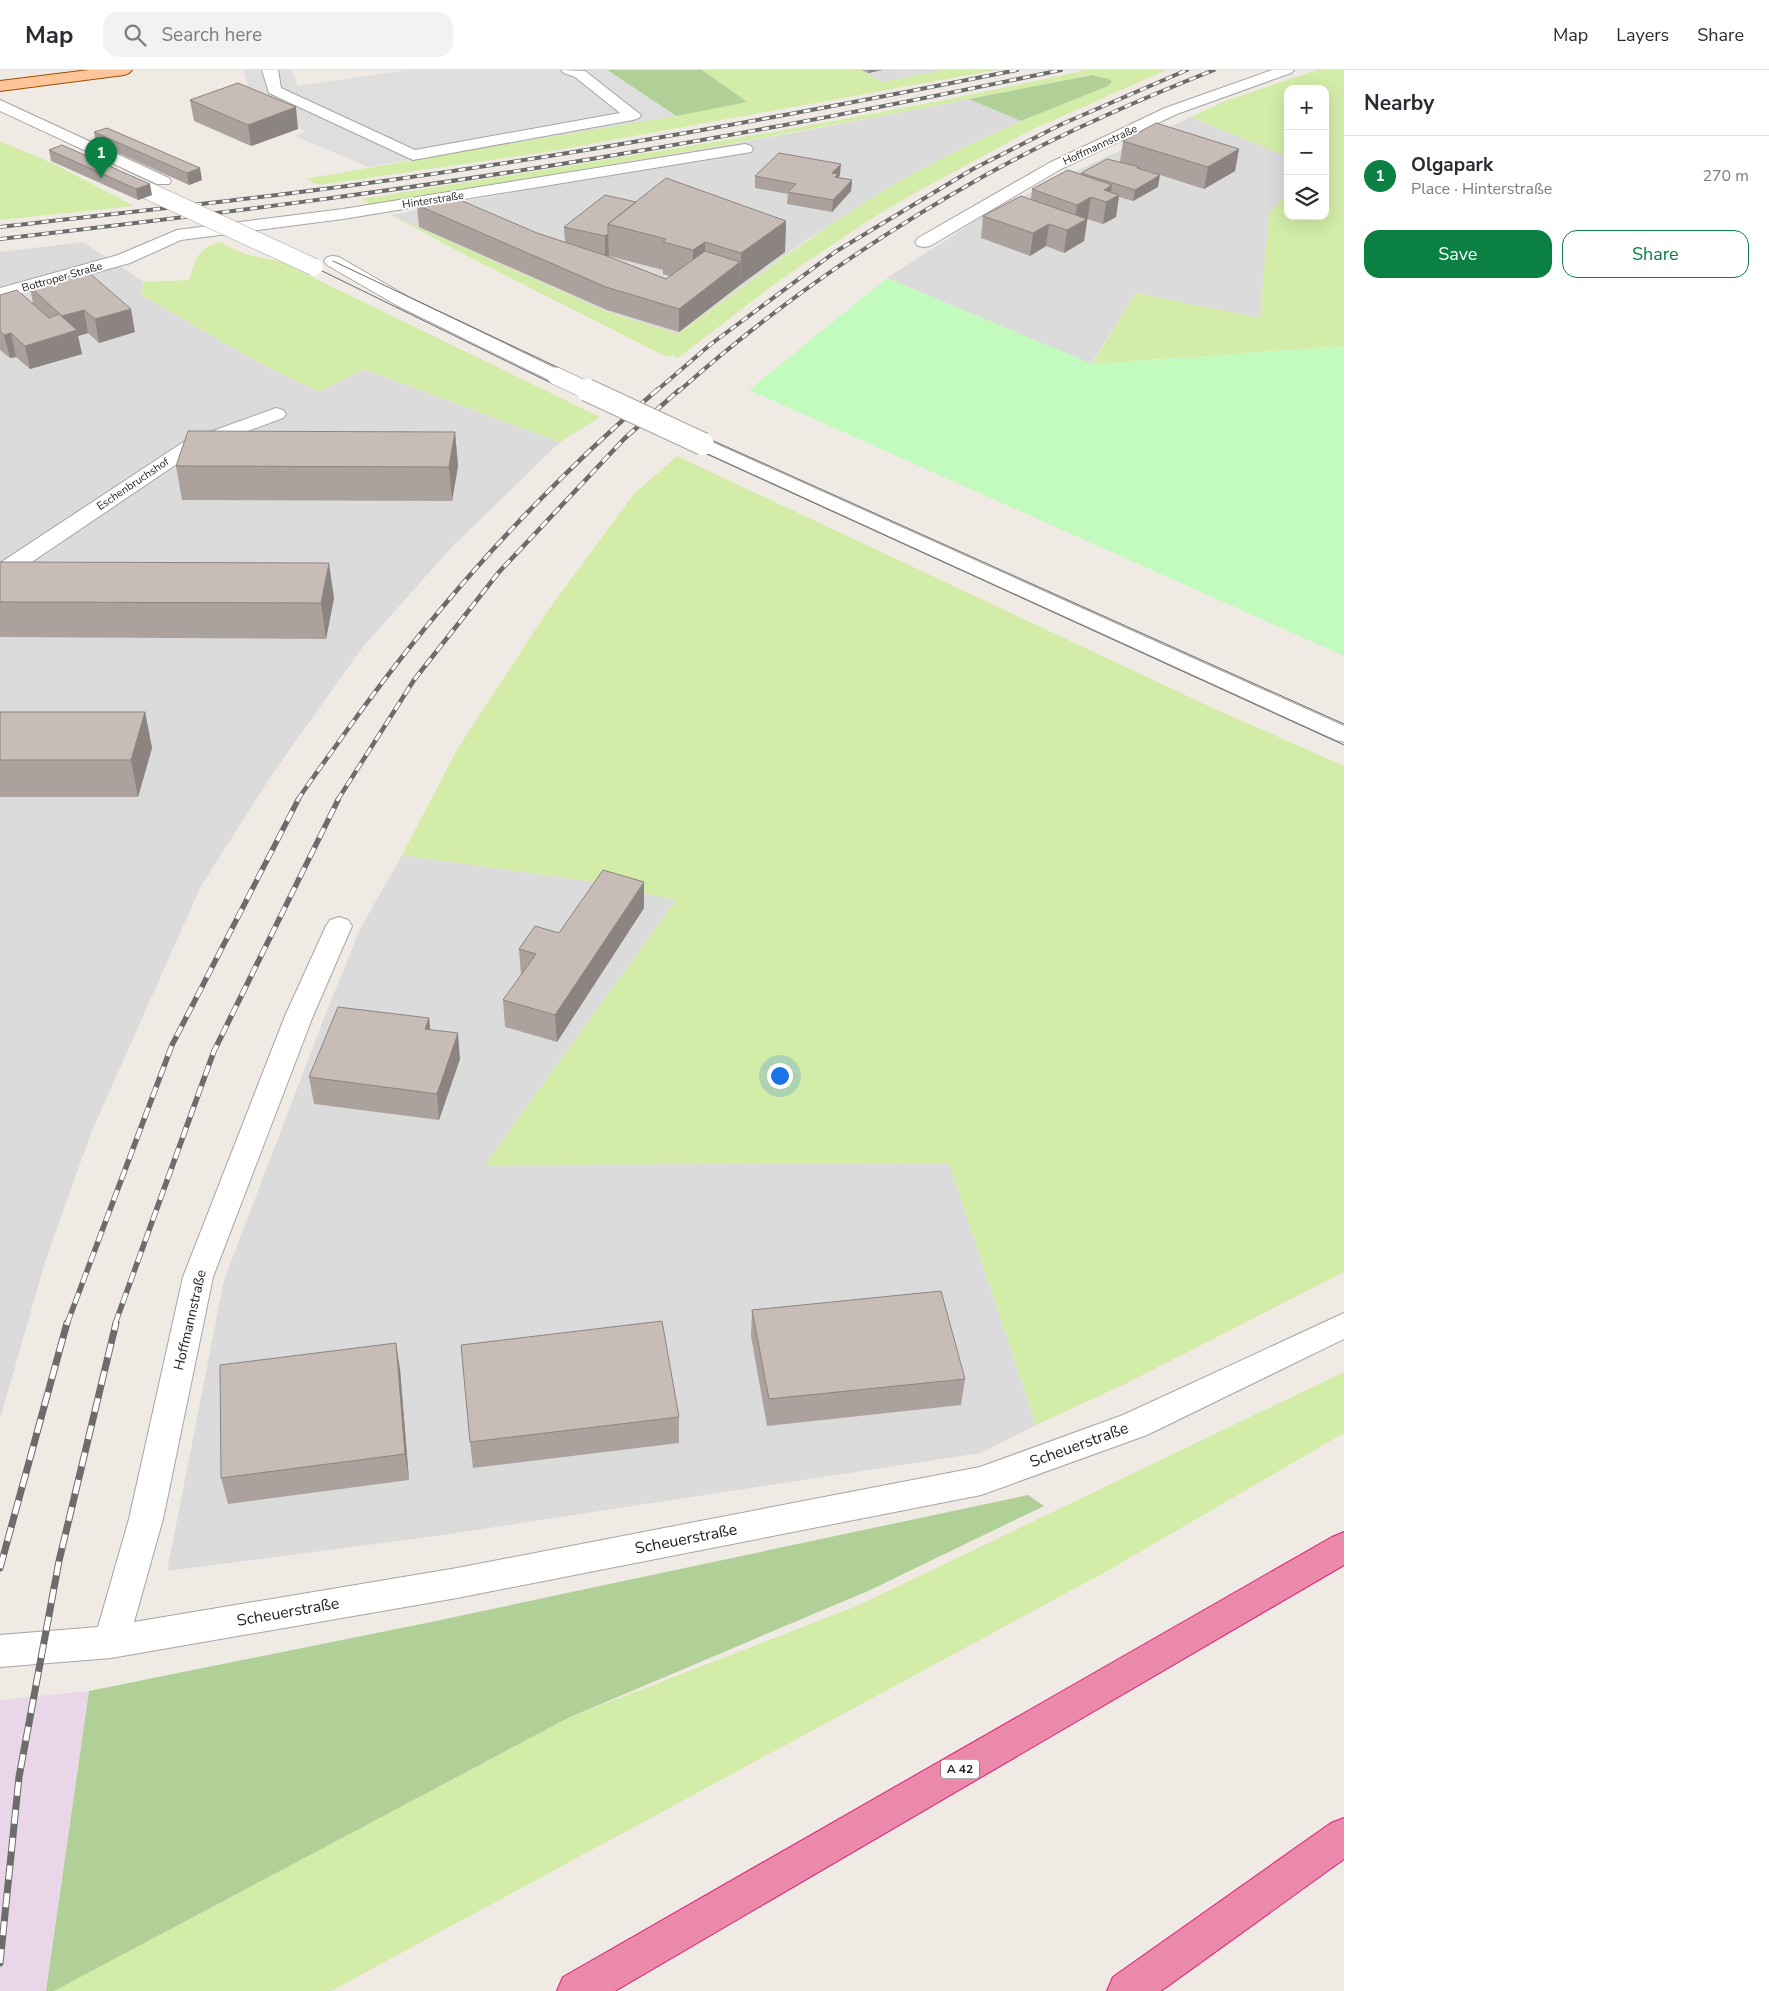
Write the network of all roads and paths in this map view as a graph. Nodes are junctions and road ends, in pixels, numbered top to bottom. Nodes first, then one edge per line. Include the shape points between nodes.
1 (124, 70) edge
2 (270, 70) edge
3 (569, 70) edge
4 (1286, 70) edge
5 (0, 86) edge
6 (0, 104) edge
7 (745, 148) dead end
8 (99, 168) edge
9 (924, 242) dead end
10 (124, 259) joint
11 (0, 294) edge
12 (404, 302) junction
13 (276, 414) dead end
14 (0, 573) edge
15 (1344, 735) edge
16 (339, 926) dead end
17 (1344, 1325) edge
18 (1344, 1547) edge
19 (112, 1642) junction
20 (0, 1651) edge
21 (1344, 1836) edge
22 (577, 1991) edge
23 (1126, 1991) edge

1 - 5 main road
2 - 3 street via 274,90 413,155 633,116 580,74
4 - 9 street, Hoffmannstraße via 1171,111 1055,166
6 - 12 street via 333,261
7 - 10 street, Hinterstraße via 352,212 177,236
8 - 12 street, bridge via 314,267
10 - 11 street, Bottroper Straße
12 - 15 street, bridge via 556,376
13 - 14 street, Eschenbruchshof via 192,445
16 - 19 street, Hoffmannstraße via 300,1016 198,1277 146,1519
17 - 19 street, Scheuerstraße via 1135,1425 981,1481 457,1583
18 - 22 highway, A 42
19 - 20 street, Scheuerstraße
21 - 23 highway

